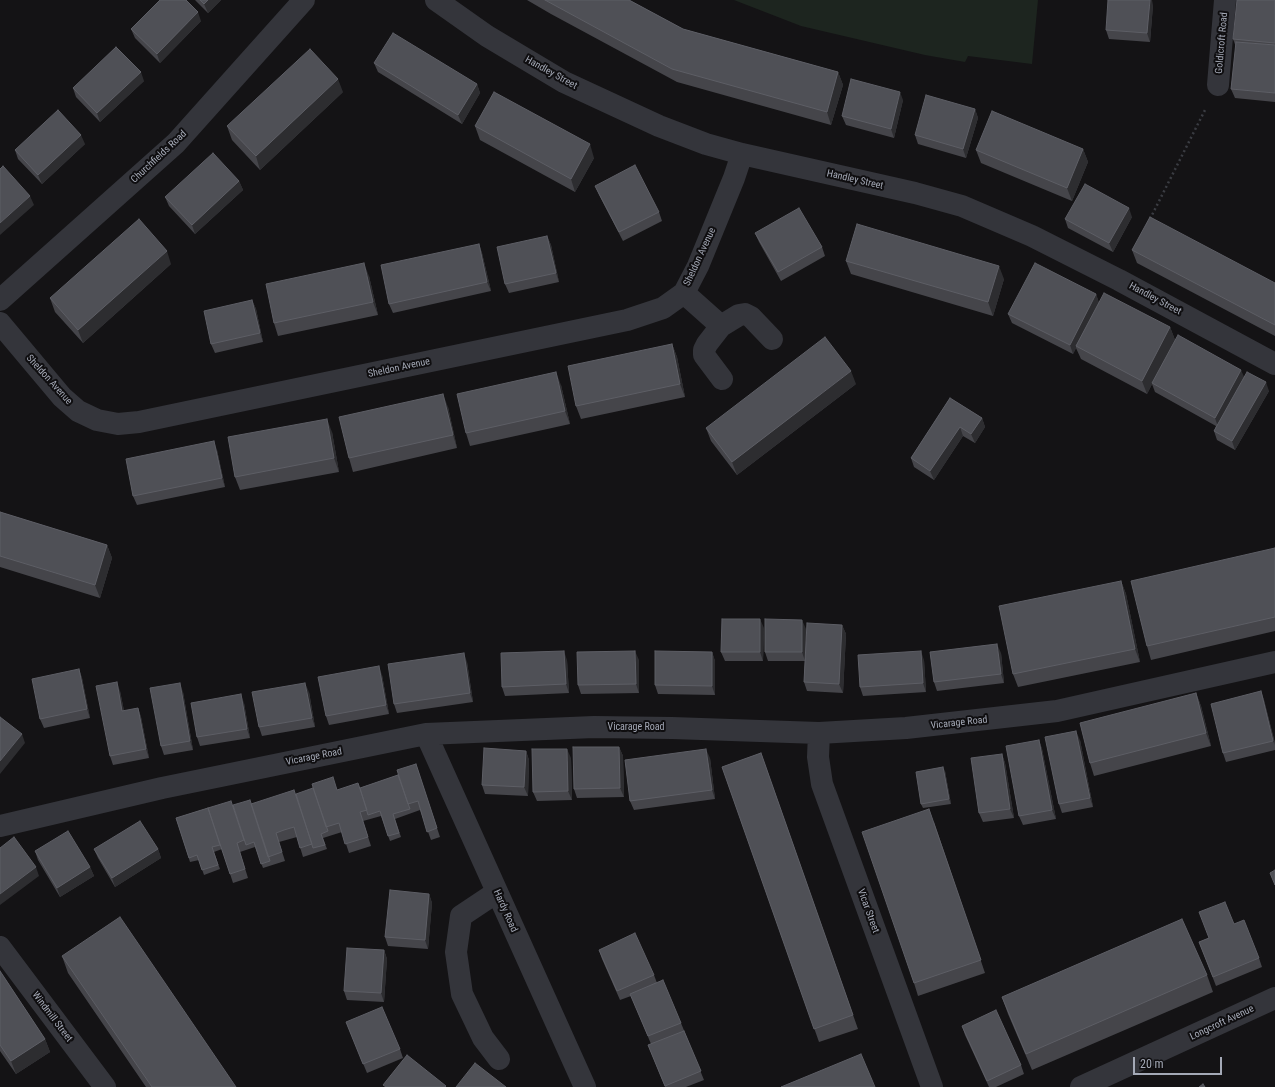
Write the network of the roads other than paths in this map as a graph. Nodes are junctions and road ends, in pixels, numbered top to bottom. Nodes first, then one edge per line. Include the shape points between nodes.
1 (304, 0) edge
2 (436, 0) edge
3 (1225, 0) edge
4 (1218, 86) road end
5 (742, 154) junction
6 (684, 293) junction
7 (0, 300) edge
8 (0, 323) edge
9 (721, 326) junction
10 (772, 339) dead end
11 (1275, 364) edge
12 (722, 379) dead end
13 (1275, 662) edge
14 (819, 733) junction
15 (426, 734) junction
16 (3, 822) edge
17 (497, 892) junction
18 (0, 947) edge
19 (1275, 998) edge
20 (499, 1059) dead end
21 (105, 1087) edge
22 (585, 1087) edge
23 (932, 1087) edge
24 (1081, 1087) edge

1 - 7 street, Churchfields Road via 176,143
2 - 5 street, Handley Street via 487,36 564,82 659,126 706,144
3 - 4 street, Goldicroft Road
5 - 6 street, Sheldon Avenue via 698,266
5 - 11 street, Handley Street via 962,206 1032,236
6 - 8 street, Sheldon Avenue via 663,308 627,320 154,419 118,424 97,420 78,411 62,397
6 - 9 street
9 - 10 street via 745,314
9 - 12 street via 707,344 704,355
13 - 14 street, Vicarage Road via 1057,711 906,728
14 - 15 street, Vicarage Road via 594,727
14 - 23 street, Vicar Street via 818,757 822,784
15 - 16 street, Vicarage Road
15 - 17 street, Hardy Road
17 - 20 street via 462,916 456,952 462,994 483,1038
17 - 22 street, Hardy Road
18 - 21 street, Windmill Street
19 - 24 street, Longcroft Avenue

